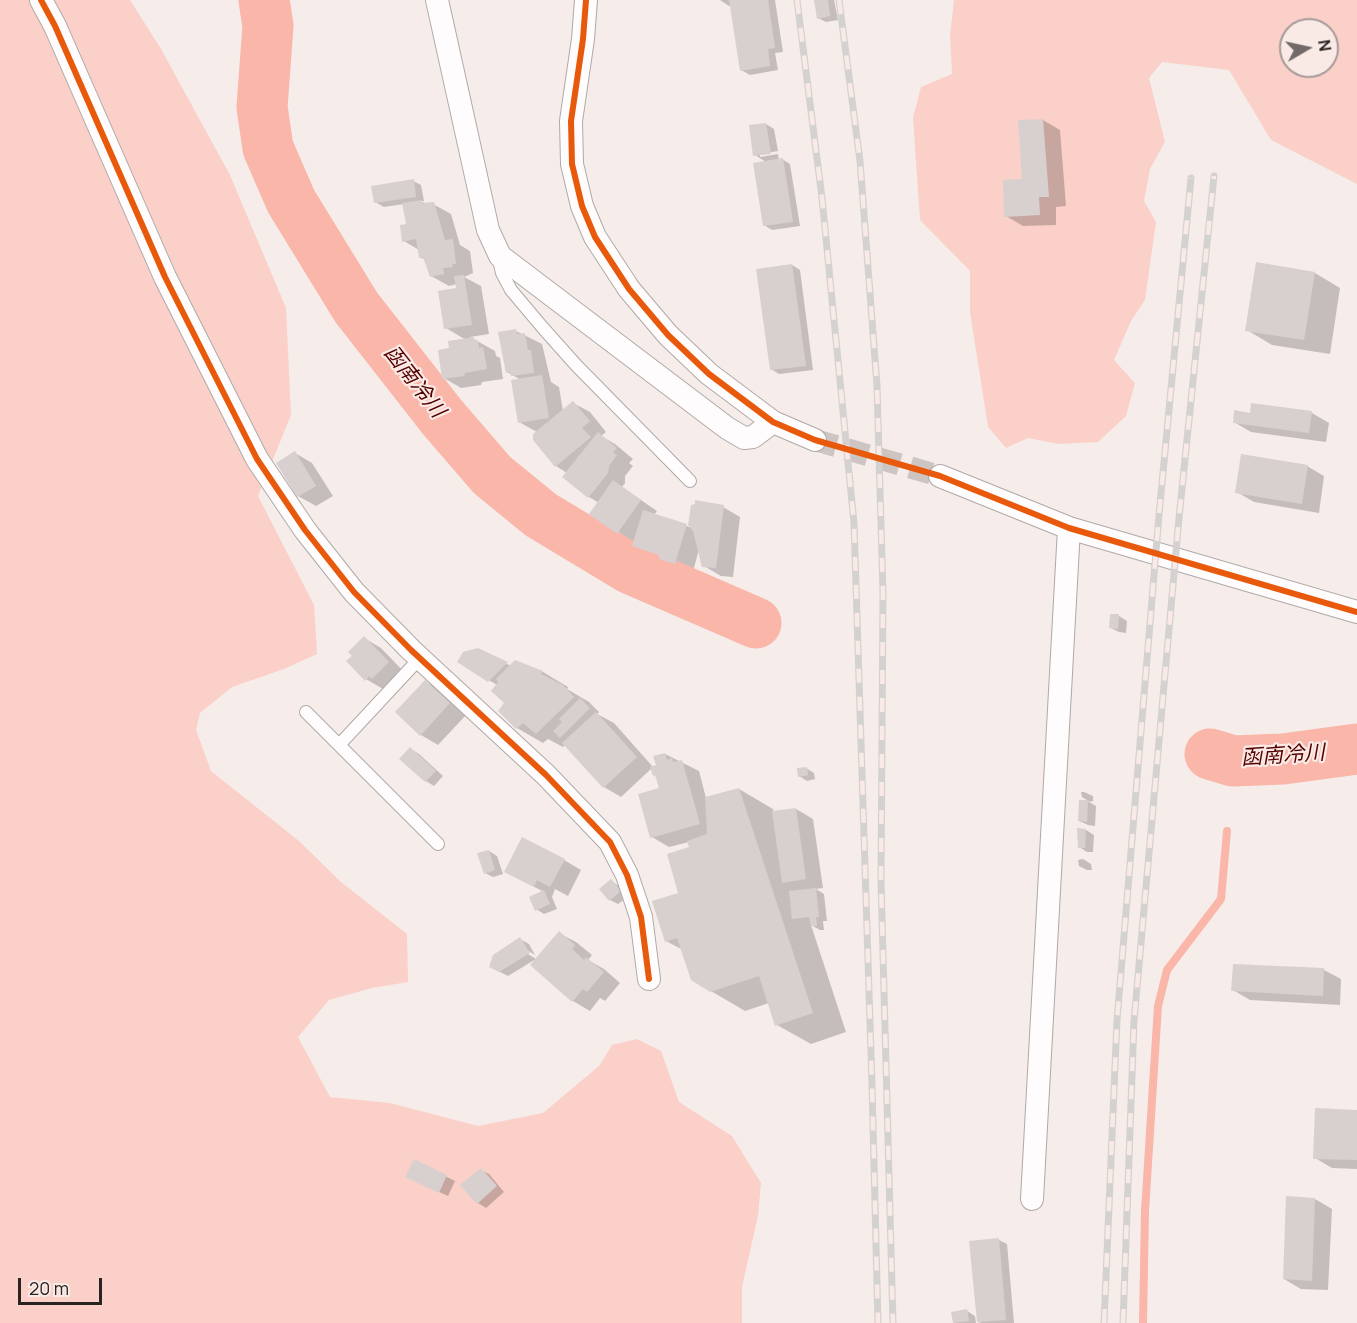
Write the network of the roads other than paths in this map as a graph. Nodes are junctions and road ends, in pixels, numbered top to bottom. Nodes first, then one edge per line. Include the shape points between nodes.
1 (41, 0) edge
2 (437, 0) edge
3 (586, 0) edge
4 (497, 252) junction
5 (773, 422) junction
6 (814, 440) tunnel mouth
7 (940, 476) tunnel mouth
8 (690, 481) dead end
9 (1069, 528) junction
10 (1354, 605) edge
11 (420, 658) junction
12 (306, 712) dead end
13 (340, 744) junction
14 (438, 844) dead end
15 (649, 979) dead end
16 (1032, 1198) dead end

1 - 11 street via 165,277 257,459 305,530 354,592
2 - 4 street
3 - 5 street via 571,132 582,206 595,237 629,289 668,335 709,374
4 - 5 street via 744,438 753,437
4 - 8 lane via 511,290 543,328
5 - 6 street
7 - 9 street
9 - 10 street
9 - 16 street
11 - 13 lane
11 - 15 street via 546,775 610,842 627,875 641,917
12 - 13 lane
13 - 14 lane

